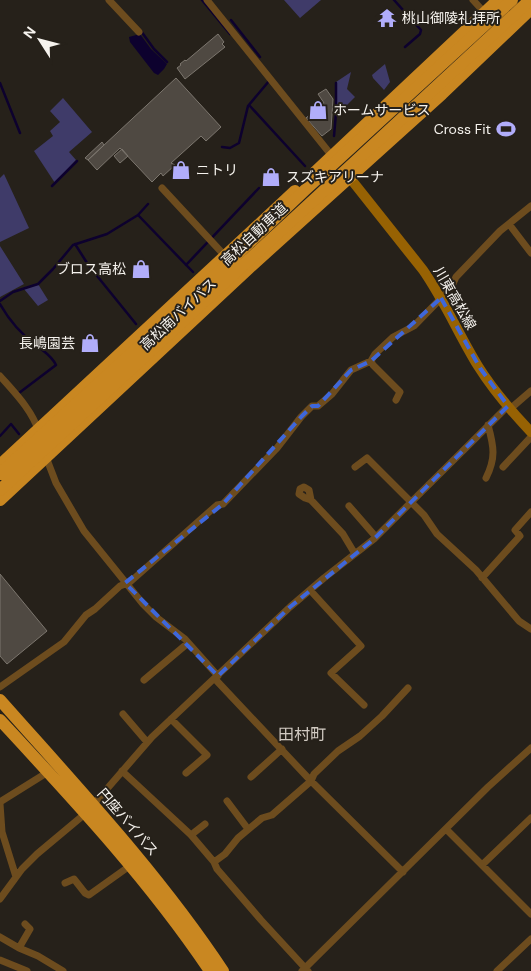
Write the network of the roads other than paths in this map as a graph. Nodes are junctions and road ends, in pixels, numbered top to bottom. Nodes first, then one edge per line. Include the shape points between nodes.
1 (110, 0) edge
2 (208, 0) edge
3 (473, 0) edge
4 (498, 0) edge
5 (512, 0) edge
6 (530, 0) edge
7 (531, 9) edge
8 (484, 12) junction
9 (139, 32) dead end
10 (465, 41) dead end
11 (475, 53) dead end
12 (332, 156) junction
13 (349, 178) junction
14 (162, 188) dead end
15 (531, 206) edge
16 (509, 224) junction
17 (531, 253) edge
18 (225, 256) junction
19 (441, 298) junction
20 (371, 361) junction
21 (0, 376) edge
22 (531, 390) edge
23 (396, 400) dead end
24 (509, 407) junction
25 (488, 426) junction
26 (38, 430) junction
27 (531, 432) edge
28 (531, 437) edge
29 (46, 458) junction
30 (0, 465) edge
31 (355, 467) dead end
32 (502, 467) dead end
33 (0, 474) edge
34 (486, 478) dead end
35 (0, 490) edge
36 (0, 500) edge
37 (311, 500) dead end
38 (411, 503) junction
39 (348, 506) dead end
40 (531, 512) edge
41 (376, 537) junction
42 (356, 554) junction
43 (482, 578) junction
44 (125, 583) junction
45 (310, 590) junction
46 (531, 629) edge
47 (188, 643) junction
48 (217, 678) junction
49 (144, 680) dead end
50 (0, 687) edge
51 (408, 688) dead end
52 (0, 700) edge
53 (364, 705) dead end
54 (123, 714) dead end
55 (171, 719) junction
56 (0, 720) edge
57 (147, 742) junction
58 (531, 748) edge
59 (282, 750) junction
60 (122, 771) junction
61 (48, 772) junction
62 (186, 773) dead end
63 (251, 778) dead end
64 (311, 781) junction
65 (227, 801) dead end
66 (0, 803) edge
67 (90, 809) junction
68 (531, 818) edge
69 (205, 824) dead end
70 (446, 829) junction
71 (248, 830) junction
72 (192, 835) junction
73 (214, 862) junction
74 (131, 865) junction
75 (482, 865) junction
76 (402, 872) junction
77 (16, 877) junction
78 (65, 883) dead end
79 (0, 899) edge
80 (531, 914) edge
81 (25, 924) dead end
82 (0, 937) edge
83 (531, 939) edge
84 (19, 948) junction
85 (0, 960) edge
86 (305, 970) edge
87 (27, 971) edge
88 (63, 971) edge
89 (210, 971) edge
90 (223, 971) edge
91 (497, 971) edge

1 - 9 street
2 - 12 street
3 - 8 street
4 - 8 highway, 高松南バイパス
5 - 33 highway, 高松自動車道, bridge
6 - 35 highway, 高松自動車道, bridge
7 - 13 highway, 高松南バイパス
8 - 12 highway, 高松南バイパス
10 - 12 highway via 355,143
11 - 13 highway via 365,154
12 - 13 main road, 川東高松線
12 - 18 highway, 高松南バイパス
13 - 19 main road, 川東高松線 via 423,270
13 - 29 highway, 高松南バイパス
14 - 18 street
15 - 16 street
16 - 17 street
16 - 19 street via 456,277
18 - 26 highway, 高松南バイパス
19 - 20 street via 414,326 393,337
19 - 24 main road, 川東高松線 via 480,368
20 - 23 street via 400,392
20 - 44 street via 351,370 332,394 301,416 277,448 223,504 217,505
21 - 26 street via 26,407
22 - 24 street
24 - 25 street
24 - 27 main road, 川東高松線
25 - 34 street via 494,447 492,466
25 - 38 street
26 - 29 street
26 - 30 highway, 高松南バイパス
28 - 32 street
29 - 36 highway, 高松南バイパス
29 - 44 street via 56,483 84,531
31 - 38 street via 367,458
37 - 42 street via 343,534
38 - 41 street
38 - 43 street
39 - 41 street
40 - 43 street via 515,530 520,536
41 - 42 street
42 - 45 street
43 - 46 street via 519,621
44 - 47 street via 156,617
44 - 50 street via 86,615 64,642
45 - 48 street
45 - 53 street via 361,646 331,673
47 - 48 street
47 - 49 street
48 - 55 street
48 - 59 street
51 - 64 street via 360,736 314,774
52 - 67 highway, 円座バイパス
54 - 57 street
55 - 57 street
55 - 62 street via 207,755
56 - 61 highway, 円座バイパス
57 - 60 street
58 - 70 street
59 - 63 street
59 - 64 street
60 - 67 street
60 - 72 street
61 - 66 street
61 - 67 highway, 円座バイパス
64 - 71 street via 272,815 262,818
64 - 76 street
65 - 71 street
66 - 77 street via 2,832
67 - 74 highway, 円座バイパス
67 - 77 street via 37,854
67 - 90 highway, 円座バイパス via 165,889
68 - 75 street
69 - 72 street
70 - 75 street
70 - 76 street
71 - 73 street
72 - 73 street
73 - 86 street
74 - 78 street via 89,894 74,879
74 - 89 highway, 円座バイパス
75 - 80 street
76 - 86 street
77 - 79 street
81 - 84 street via 30,929
82 - 84 street
83 - 91 street
84 - 88 street
85 - 87 street

